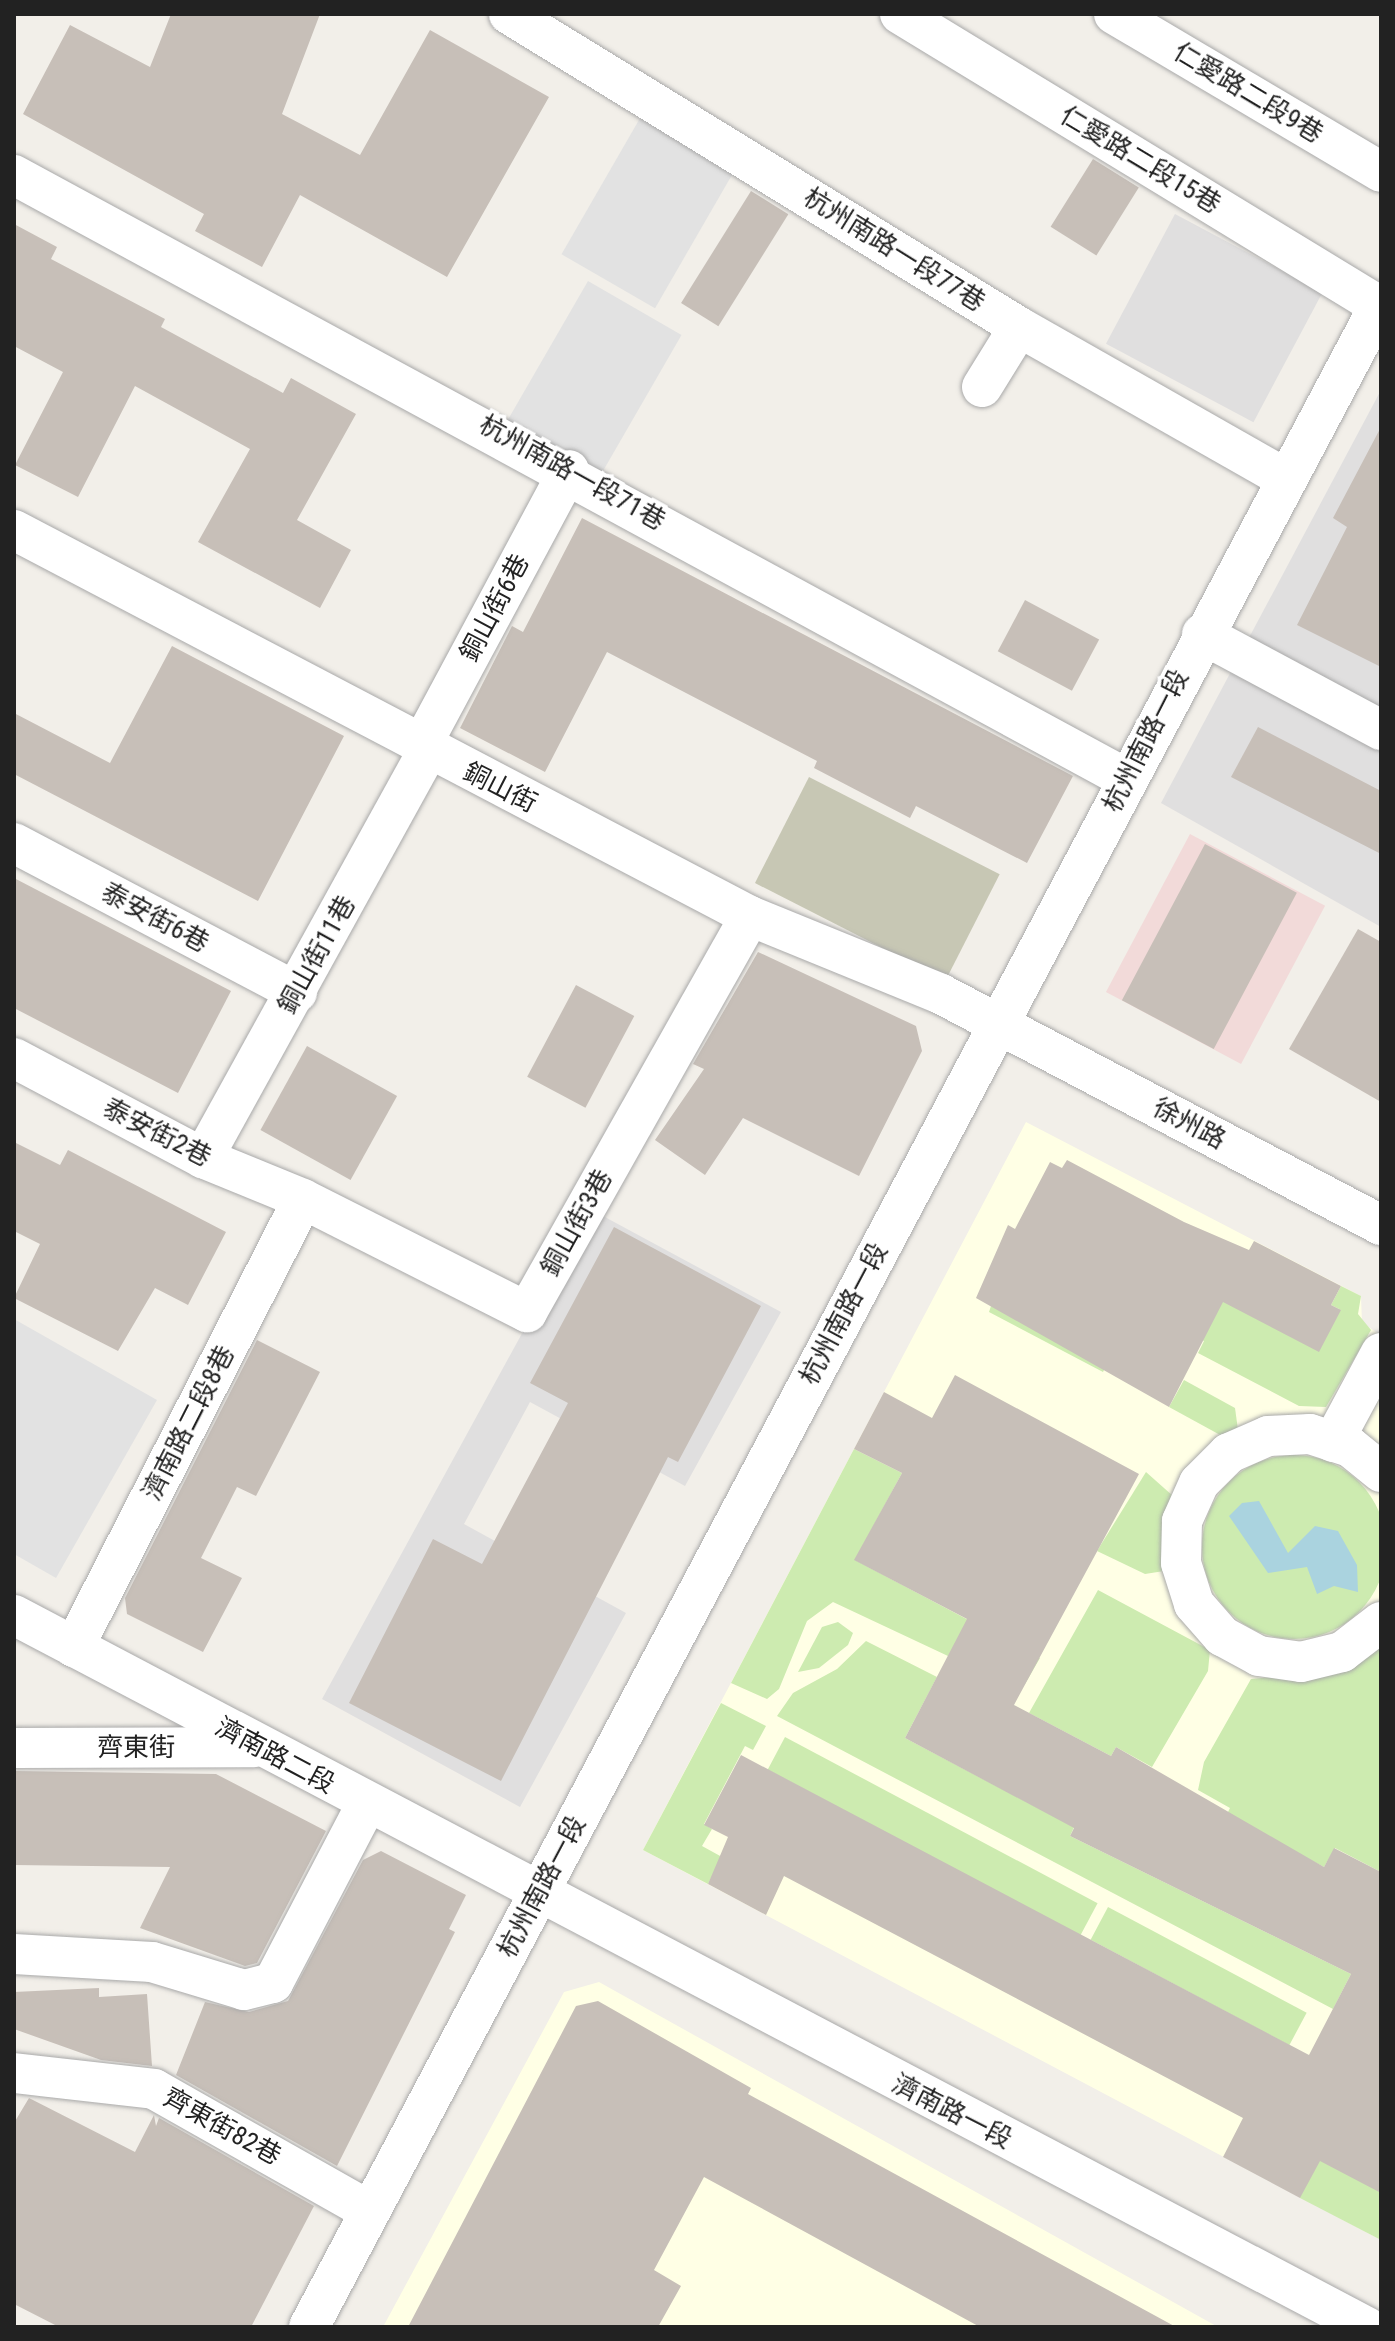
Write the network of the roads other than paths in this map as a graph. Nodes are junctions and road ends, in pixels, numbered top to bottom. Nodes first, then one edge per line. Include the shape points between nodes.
1 (509, 14) edge
2 (900, 14) edge
3 (1114, 14) edge
4 (1381, 172) edge
5 (14, 175) edge
6 (1380, 305) edge
7 (1019, 327) junction
8 (982, 387) dead end
9 (569, 470) junction
10 (1285, 478) junction
11 (14, 530) edge
12 (1202, 634) junction
13 (1381, 730) edge
14 (425, 749) junction
15 (1127, 779) junction
16 (14, 843) edge
17 (750, 916) junction
18 (297, 992) junction
19 (997, 1024) junction
20 (14, 1058) edge
21 (203, 1158) junction
22 (303, 1199) junction
23 (1381, 1225) edge
24 (1381, 1353) edge
25 (1333, 1442) junction
26 (1381, 1472) edge
27 (14, 1615) edge
28 (1381, 1622) edge
29 (74, 1647) junction
30 (259, 1747) junction
31 (14, 1748) edge
32 (366, 1805) junction
33 (537, 1897) junction
34 (14, 1954) edge
35 (14, 2073) edge
36 (370, 2211) junction
37 (309, 2327) edge
38 (1367, 2327) edge

1 - 7 street, 杭州南路一段77巷
2 - 6 street, 仁愛路二段15巷
3 - 4 street, 仁愛路二段9巷
5 - 9 street, 杭州南路一段71巷
6 - 10 street, 杭州南路一段
7 - 8 street
7 - 10 street, 杭州南路一段77巷
9 - 14 street, 銅山街6巷
9 - 15 street, 杭州南路一段71巷
10 - 12 street, 杭州南路一段
11 - 14 street, 銅山街
12 - 13 street
12 - 15 street, 杭州南路一段
14 - 17 street, 銅山街
14 - 18 street, 銅山街11巷
15 - 19 street, 杭州南路一段
16 - 18 street, 泰安街6巷
17 - 19 street, 銅山街
17 - 22 street, 銅山街3巷 via 527,1312
18 - 21 street, 銅山街11巷
19 - 23 street, 徐州路
19 - 33 street, 杭州南路一段
20 - 21 street, 泰安街2巷
21 - 22 street, 泰安街2巷
22 - 29 street, 濟南路二段8巷
24 - 25 street
25 - 26 street
25 - 28 street via 1310,1434 1268,1436 1229,1453 1199,1483 1182,1521 1181,1563 1194,1604 1222,1636 1259,1656 1301,1662 1342,1652
27 - 29 street, 濟南路二段
29 - 30 street, 濟南路二段
30 - 31 street, 齊東街
30 - 32 street, 濟南路二段
32 - 33 street, 濟南路二段
32 - 34 street via 273,1983 244,1990 152,1962
33 - 36 street, 杭州南路一段
33 - 38 street, 濟南路一段
35 - 36 street, 齊東街82巷 via 154,2089
36 - 37 street, 杭州南路一段

